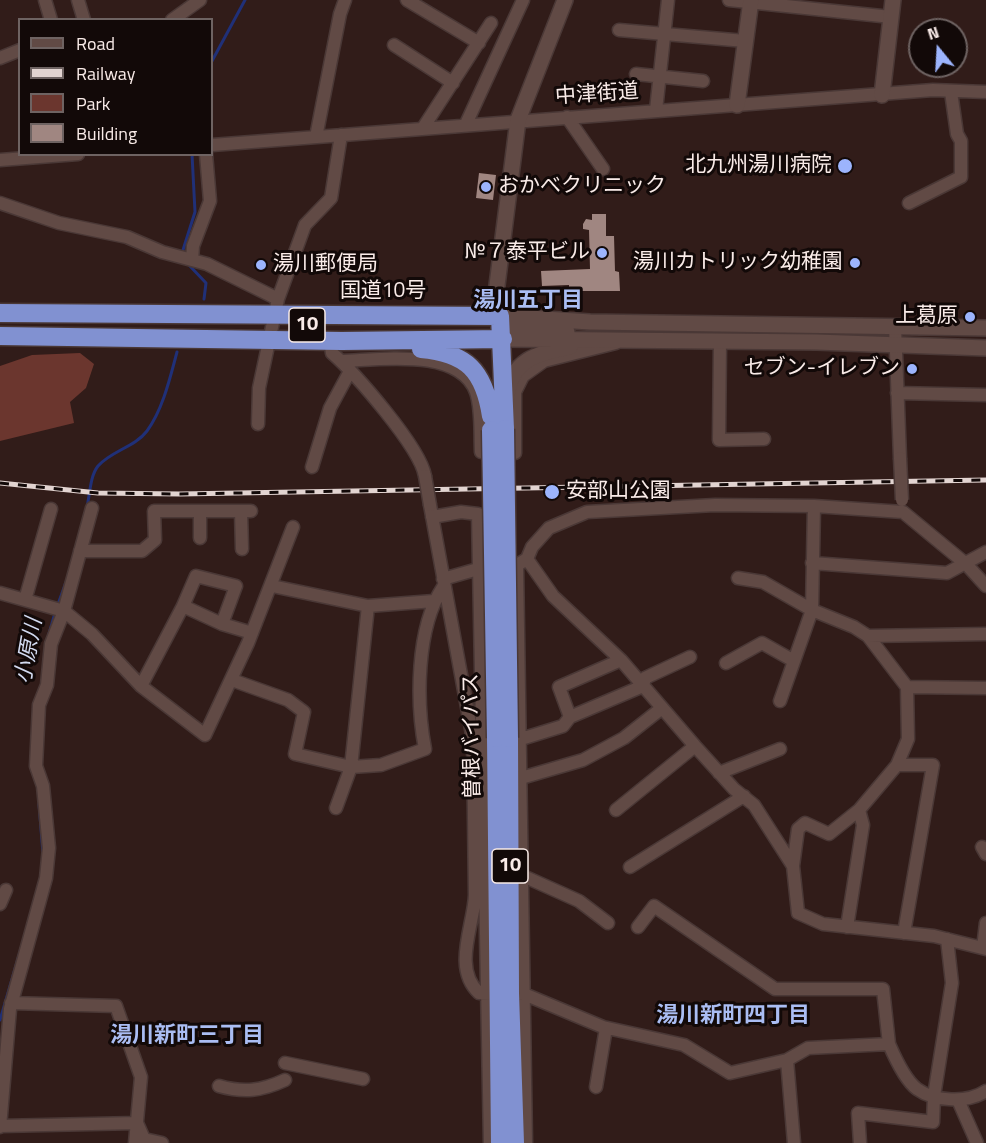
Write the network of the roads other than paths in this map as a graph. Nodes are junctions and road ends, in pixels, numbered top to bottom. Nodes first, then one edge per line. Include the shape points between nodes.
1 (45, 0) edge
2 (78, 0) edge
3 (200, 0) edge
4 (345, 0) edge
5 (408, 0) edge
6 (523, 0) edge
7 (565, 0) edge
8 (668, 0) edge
9 (729, 0) edge
10 (893, 0) edge
11 (751, 1) edge
12 (780, 3) edge
13 (821, 5) edge
14 (891, 17) junction
15 (50, 18) edge
16 (83, 18) edge
17 (175, 18) edge
18 (491, 23) dead end
19 (619, 30) dead end
20 (664, 34) junction
21 (745, 41) junction
22 (478, 43) junction
23 (394, 45) dead end
24 (18, 51) edge
25 (0, 58) edge
26 (636, 74) dead end
27 (659, 75) junction
28 (703, 81) dead end
29 (453, 83) junction
30 (951, 92) junction
31 (986, 92) edge
32 (882, 95) junction
33 (737, 105) junction
34 (656, 111) junction
35 (567, 117) junction
36 (518, 120) junction
37 (466, 124) junction
38 (423, 128) junction
39 (341, 135) junction
40 (316, 137) junction
41 (213, 145) edge
42 (61, 156) edge
43 (206, 156) edge
44 (0, 160) edge
45 (603, 169) dead end
46 (0, 203) edge
47 (909, 203) dead end
48 (192, 260) junction
49 (0, 313) edge
50 (273, 320) junction
51 (895, 326) junction
52 (497, 327) junction
53 (986, 328) edge
54 (0, 336) edge
55 (336, 341) junction
56 (600, 341) junction
57 (627, 342) junction
58 (720, 342) junction
59 (895, 345) junction
60 (986, 348) edge
61 (341, 361) junction
62 (350, 371) junction
63 (897, 393) junction
64 (986, 395) edge
65 (498, 422) junction
66 (258, 424) dead end
67 (764, 439) dead end
68 (312, 467) dead end
69 (814, 506) junction
70 (902, 506) junction
71 (92, 508) dead end
72 (51, 509) dead end
73 (200, 511) junction
74 (431, 511) junction
75 (293, 527) dead end
76 (200, 538) dead end
77 (243, 549) dead end
78 (80, 551) junction
79 (986, 552) edge
80 (522, 562) junction
81 (812, 562) junction
82 (966, 564) junction
83 (480, 567) junction
84 (738, 578) dead end
85 (443, 583) junction
86 (272, 586) junction
87 (986, 586) edge
88 (0, 593) edge
89 (25, 600) junction
90 (434, 601) junction
91 (183, 606) junction
92 (368, 606) junction
93 (812, 610) junction
94 (64, 611) junction
95 (222, 624) junction
96 (252, 633) junction
97 (986, 634) edge
98 (868, 636) junction
99 (690, 657) dead end
100 (621, 660) junction
101 (794, 661) junction
102 (726, 663) dead end
103 (232, 680) junction
104 (141, 686) junction
105 (643, 686) junction
106 (906, 687) junction
107 (986, 688) edge
108 (780, 701) dead end
109 (662, 708) junction
110 (570, 717) junction
111 (509, 739) junction
112 (694, 746) junction
113 (780, 749) dead end
114 (897, 765) junction
115 (351, 767) junction
116 (719, 773) junction
117 (520, 778) junction
118 (744, 796) junction
119 (336, 808) dead end
120 (616, 810) dead end
121 (859, 810) junction
122 (793, 866) junction
123 (630, 867) dead end
124 (521, 875) junction
125 (6, 890) dead end
126 (0, 904) edge
127 (608, 923) dead end
128 (986, 923) edge
129 (638, 927) dead end
130 (847, 927) junction
131 (904, 933) junction
132 (947, 939) junction
133 (984, 948) edge
134 (505, 993) junction
135 (11, 1003) junction
136 (606, 1028) junction
137 (889, 1044) junction
138 (787, 1060) junction
139 (285, 1063) dead end
140 (363, 1078) dead end
141 (285, 1080) dead end
142 (219, 1086) dead end
143 (596, 1086) dead end
144 (986, 1091) edge
145 (934, 1096) junction
146 (958, 1100) junction
147 (137, 1123) junction
148 (0, 1126) edge
149 (135, 1143) edge
150 (162, 1143) edge
151 (490, 1143) edge
152 (500, 1143) edge
153 (515, 1143) edge
154 (526, 1143) edge
155 (794, 1143) edge
156 (860, 1143) edge
157 (976, 1143) edge

1 - 15 street
2 - 16 street
3 - 17 street
4 - 40 street
5 - 22 street
6 - 37 street
7 - 36 street
8 - 20 street
9 - 11 street
10 - 14 street
11 - 12 street
11 - 21 street
12 - 13 street
13 - 14 street
14 - 32 street
18 - 22 street
19 - 20 street
20 - 21 street
20 - 27 street
21 - 33 street
22 - 29 street
23 - 29 street
24 - 25 street
26 - 27 street
27 - 28 street
27 - 34 street
29 - 38 street
30 - 31 street, 中津街道
30 - 32 street, 中津街道
30 - 47 street via 957,134 962,141 961,177
32 - 33 street, 中津街道
33 - 34 street, 中津街道
34 - 35 street, 中津街道
35 - 36 street, 中津街道
35 - 45 street
36 - 37 street, 中津街道
36 - 52 street via 496,292
37 - 38 street, 中津街道
38 - 39 street, 中津街道
39 - 40 street, 中津街道
39 - 50 street via 331,198 305,225
40 - 41 street, 中津街道
42 - 44 street
43 - 48 street via 210,201 193,246
46 - 48 street via 59,223 127,237
48 - 50 street via 207,264
49 - 50 highway, 国道10号 / 10
50 - 52 highway, 国道10号 / 10
50 - 54 highway, 国道10号 / 10
50 - 55 highway, 国道10号 / 10
50 - 66 street via 260,388
51 - 52 street via 590,322
51 - 53 street
51 - 59 street
52 - 55 highway, 10
52 - 56 street
52 - 57 street
52 - 65 highway, 曽根バイパス / 10
55 - 61 street via 332,353
55 - 65 highway via 433,350 461,358 485,387
56 - 57 street
56 - 65 street via 540,353 524,361 510,382
57 - 58 street
57 - 61 street via 544,362 523,376 515,392 515,453 481,452 476,392 452,366 423,360
58 - 59 street
58 - 67 street via 719,440
59 - 60 street
59 - 63 street
61 - 62 street
62 - 68 street via 330,408
62 - 74 street, bridge via 421,460
63 - 64 street
63 - 70 street, bridge
65 - 111 highway, 曽根バイパス / 10, bridge
69 - 70 street
69 - 80 street via 716,505 587,512 549,528
69 - 81 street
70 - 82 street
71 - 78 street
72 - 89 street
73 - 76 street
73 - 77 street via 246,512
73 - 78 street via 154,511 155,540 142,551
74 - 83 street via 478,514
74 - 85 street
75 - 86 street
78 - 94 street
79 - 82 street
80 - 83 street
80 - 100 street
80 - 111 street
81 - 82 street via 947,573
81 - 93 street
82 - 87 street
83 - 85 street
83 - 134 street
84 - 93 street via 763,582
85 - 90 street
85 - 134 street via 473,740 475,913 467,935 468,976 479,993
86 - 92 street
86 - 96 street
88 - 89 street
89 - 94 street
90 - 92 street
90 - 115 street via 423,644 420,721 425,749 381,765
91 - 95 street
91 - 95 street via 196,576 236,586
91 - 104 street
92 - 115 street
93 - 98 street
93 - 101 street
94 - 104 street via 92,634
94 - 135 street via 51,644 37,730 36,766 43,786 49,848 46,878
95 - 96 street
96 - 103 street
97 - 98 street
98 - 106 street
99 - 105 street via 645,678
100 - 105 street
100 - 110 street via 559,687
101 - 102 street via 762,643
101 - 108 street
103 - 104 street via 205,735
103 - 115 street via 288,700 304,712 295,754
105 - 109 street
105 - 110 street
106 - 107 street
106 - 114 street via 908,739
109 - 112 street
109 - 117 street via 624,738 583,760
110 - 111 street via 563,726
111 - 117 street
111 - 134 highway, 曽根バイパス / 10
112 - 116 street
112 - 120 street
113 - 116 street
114 - 121 street
114 - 131 street via 933,765
115 - 119 street
116 - 118 street
117 - 124 street
118 - 122 street via 754,805
118 - 123 street
121 - 122 street via 829,834 805,823 798,828
121 - 130 street via 863,825
122 - 130 street via 798,913 823,924
124 - 127 street via 579,901
124 - 134 street
125 - 126 street
128 - 133 street
129 - 137 street via 654,906 775,989 883,989
130 - 131 street
131 - 132 street
132 - 133 street
132 - 145 street via 952,983
134 - 136 street
134 - 151 street
134 - 152 highway, 曽根バイパス / 10
134 - 153 highway, 曽根バイパス / 10
134 - 154 street
135 - 147 street via 117,1006 141,1077
135 - 148 street
136 - 138 street via 684,1045 730,1073
136 - 143 street
137 - 138 street via 808,1048
137 - 145 street via 916,1089
138 - 155 street
139 - 140 street
141 - 142 street via 261,1090 240,1092
144 - 146 street
145 - 146 street
145 - 156 street via 933,1122 858,1113
146 - 157 street
147 - 148 street
147 - 149 street
147 - 150 street via 144,1139

